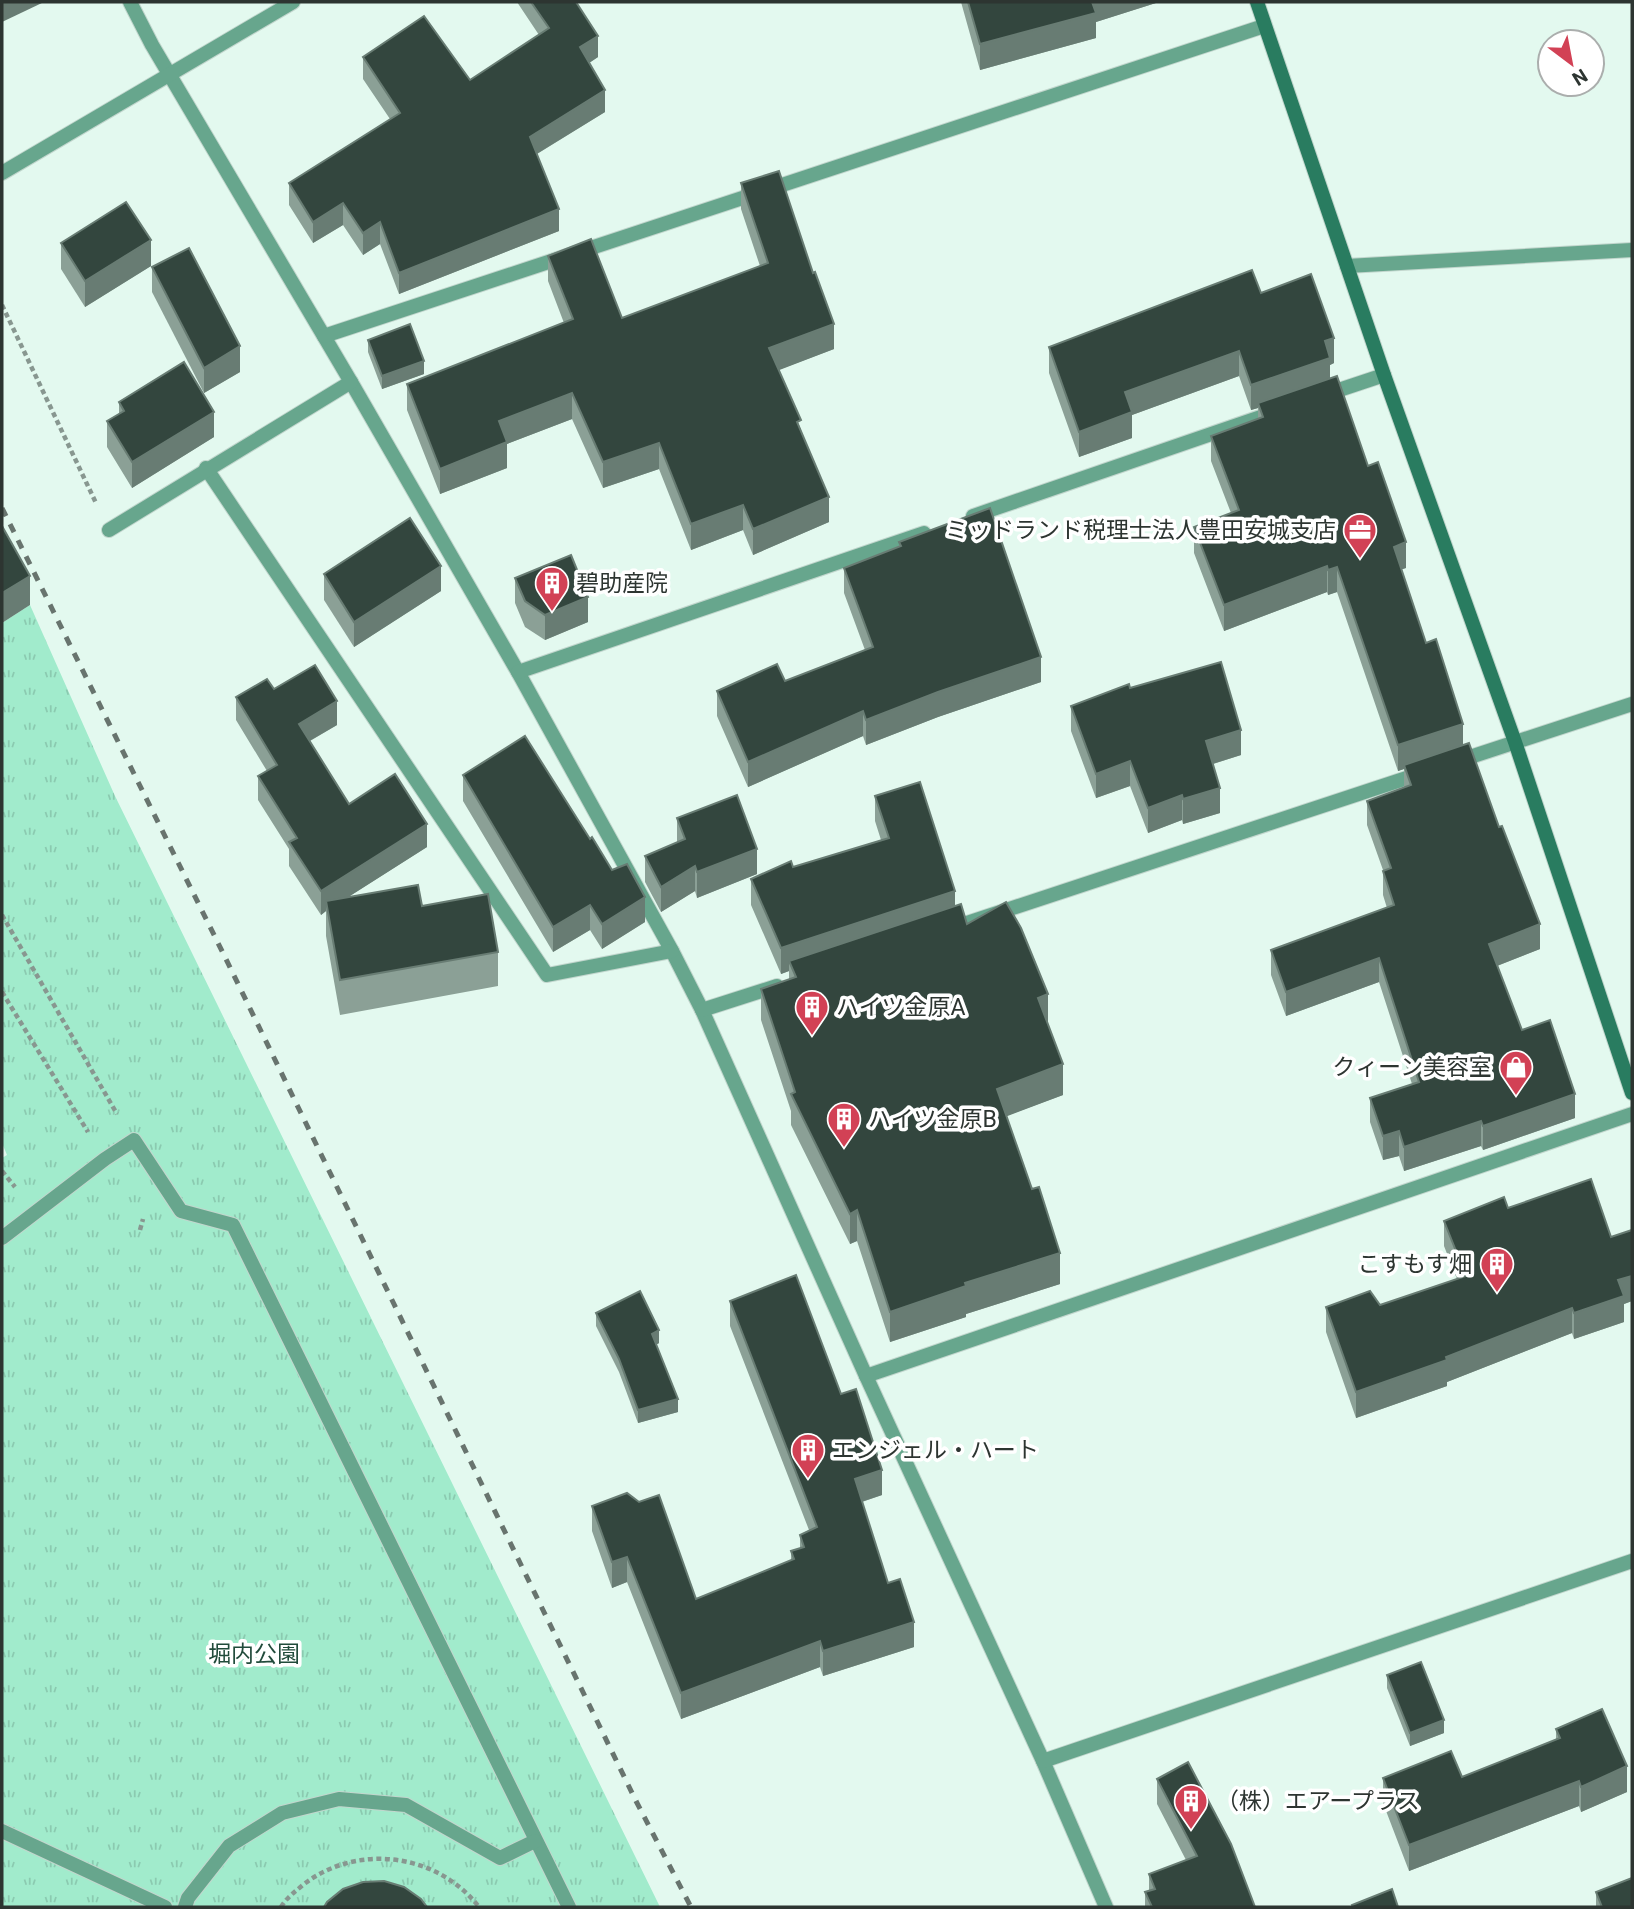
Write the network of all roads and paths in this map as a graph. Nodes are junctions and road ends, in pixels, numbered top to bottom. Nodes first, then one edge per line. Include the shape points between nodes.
1 (130, 2) edge
2 (293, 2) edge
3 (1257, 2) edge
4 (1264, 26) junction
5 (170, 74) junction
6 (2, 173) edge
7 (1632, 250) edge
8 (1347, 266) junction
9 (2, 305) edge
10 (324, 336) junction
11 (1384, 375) junction
12 (351, 382) junction
13 (206, 468) junction
14 (964, 519) edge
15 (938, 528) edge
16 (109, 530) joint
17 (518, 673) junction
18 (1632, 704) edge
19 (1515, 742) junction
20 (2, 915) edge
21 (938, 932) edge
22 (672, 951) junction
23 (794, 980) edge
24 (2, 992) edge
25 (702, 1010) junction
26 (1632, 1093) edge
27 (1632, 1114) edge
28 (120, 1119) dead end
29 (105, 1159) junction
30 (143, 1219) dead end
31 (140, 1230) dead end
32 (2, 1238) edge
33 (866, 1376) junction
34 (1632, 1561) edge
35 (1043, 1760) junction
36 (2, 1831) edge
37 (535, 1841) junction
38 (165, 1907) edge
39 (184, 1907) edge
40 (281, 1907) edge
41 (479, 1907) edge
42 (569, 1907) edge
43 (1106, 1907) edge

1 - 5 street
2 - 5 street
3 - 4 street
4 - 8 street
4 - 10 street
5 - 6 street
5 - 10 street
7 - 8 street
8 - 11 street
9 - 16 path
10 - 12 street
11 - 14 street
11 - 19 street
12 - 13 street
12 - 17 street
13 - 16 street
13 - 22 street via 547,975
15 - 17 street
17 - 22 street
18 - 19 street
19 - 21 street
19 - 26 street
20 - 28 path
22 - 25 street
23 - 25 street
24 - 29 path
25 - 33 street
27 - 33 street
29 - 32 street
29 - 37 street via 134,1140 181,1211 233,1225
30 - 31 path
33 - 35 street
34 - 35 street
35 - 43 street
36 - 38 street
37 - 39 street via 500,1858 406,1805 339,1799 282,1812 229,1846
37 - 42 street
40 - 41 path via 319,1873 357,1859 397,1858 435,1870 468,1893

